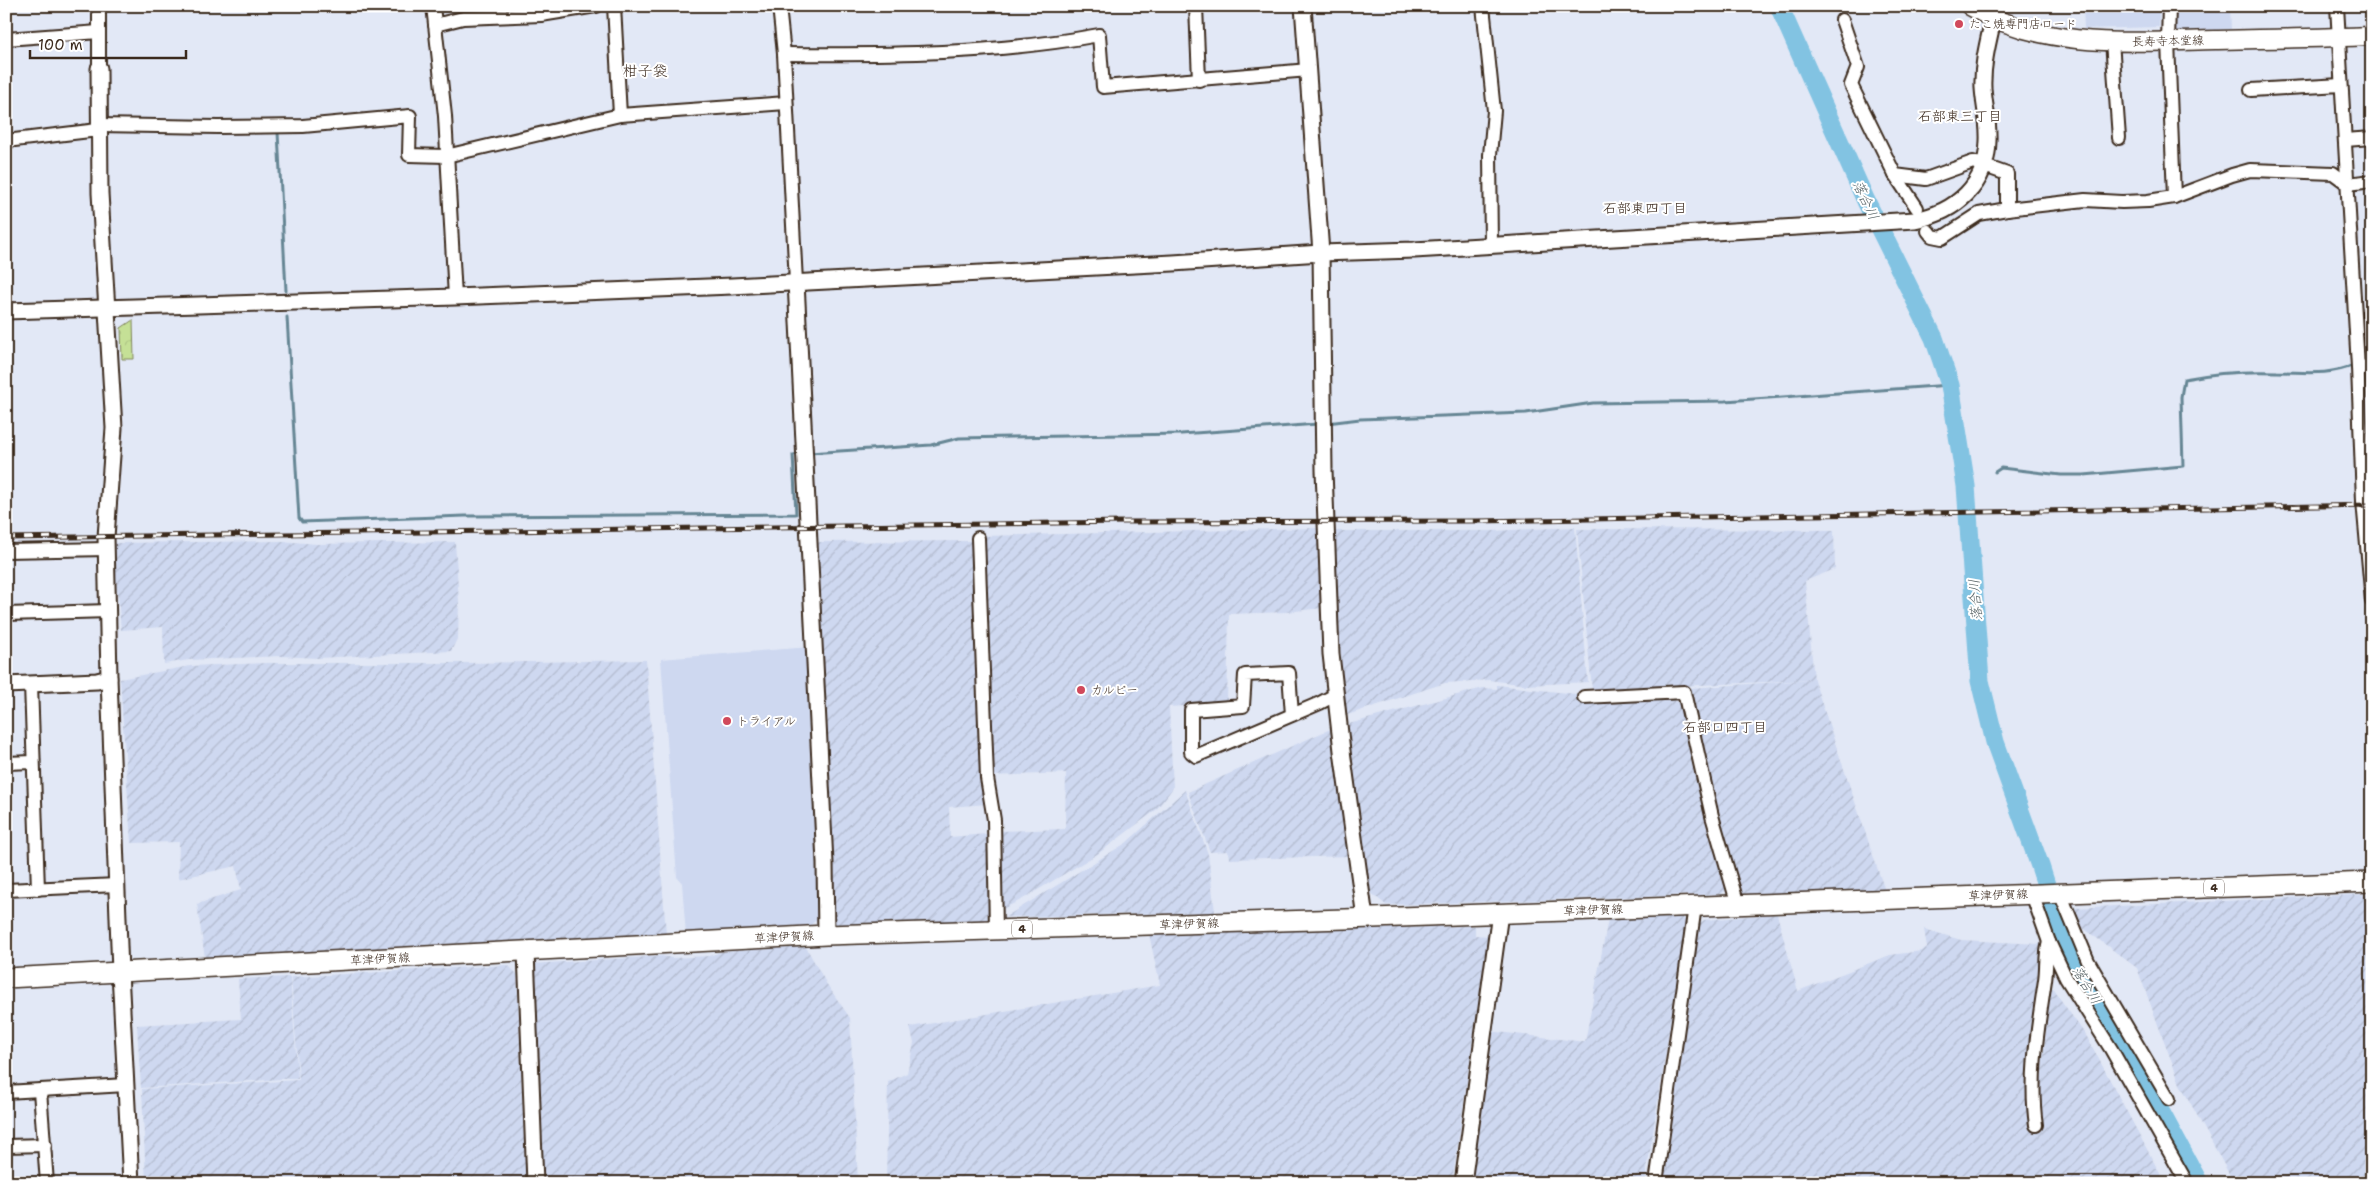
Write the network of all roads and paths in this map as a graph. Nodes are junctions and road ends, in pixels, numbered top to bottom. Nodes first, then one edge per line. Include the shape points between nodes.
1 (99, 6) edge
2 (433, 6) edge
3 (596, 6) edge
4 (614, 6) edge
5 (779, 6) edge
6 (1196, 6) edge
7 (1302, 6) edge
8 (1483, 6) edge
9 (1970, 6) edge
10 (2169, 6) edge
11 (2337, 6) edge
12 (1994, 13) edge
13 (1842, 20) dead end
14 (435, 25) junction
15 (99, 32) junction
16 (2372, 36) edge
17 (2338, 38) junction
18 (6, 39) edge
19 (2112, 41) junction
20 (2168, 41) junction
21 (784, 54) junction
22 (99, 68) joint
23 (1309, 70) junction
24 (1199, 80) junction
25 (2341, 85) junction
26 (2251, 90) dead end
27 (786, 103) junction
28 (620, 115) junction
29 (98, 127) junction
30 (2119, 138) dead end
31 (2372, 138) edge
32 (2345, 140) junction
33 (6, 141) edge
34 (446, 156) junction
35 (1984, 166) junction
36 (1895, 175) junction
37 (2372, 181) edge
38 (2348, 184) junction
39 (2174, 196) junction
40 (1917, 208) dead end
41 (2007, 209) junction
42 (1928, 231) dead end
43 (1491, 245) junction
44 (1321, 253) junction
45 (796, 282) junction
46 (455, 297) junction
47 (106, 307) junction
48 (6, 311) edge
49 (2372, 366) edge
50 (2358, 367) junction
51 (978, 538) dead end
52 (107, 549) junction
53 (6, 550) edge
54 (2372, 601) edge
55 (109, 611) junction
56 (6, 614) edge
57 (109, 678) junction
58 (31, 684) junction
59 (6, 685) edge
60 (1336, 695) junction
61 (1584, 697) dead end
62 (1292, 715) junction
63 (33, 762) junction
64 (6, 763) edge
65 (2372, 882) edge
66 (117, 885) junction
67 (38, 889) junction
68 (6, 890) edge
69 (2047, 894) junction
70 (1738, 905) junction
71 (1695, 906) junction
72 (1500, 913) junction
73 (1365, 918) junction
74 (996, 930) junction
75 (826, 935) junction
76 (2049, 942) junction
77 (526, 952) junction
78 (120, 972) junction
79 (6, 978) edge
80 (126, 1085) junction
81 (40, 1091) junction
82 (6, 1092) edge
83 (2169, 1099) dead end
84 (2036, 1125) dead end
85 (45, 1145) junction
86 (6, 1146) edge
87 (47, 1183) edge
88 (131, 1183) edge
89 (535, 1183) edge
90 (1463, 1183) edge
91 (1656, 1183) edge
92 (2187, 1183) edge

1 - 15 street
2 - 14 street
3 - 14 street via 541,15 463,18
4 - 28 street
5 - 21 street
6 - 24 street
7 - 23 street
8 - 43 street via 1494,111 1490,155
9 - 12 main road, 長寿寺本堂線
10 - 20 street
11 - 17 street
12 - 19 main road, 長寿寺本堂線 via 2026,31 2083,41
12 - 35 street via 1984,60 1988,140
13 - 36 street via 1858,67 1851,85
14 - 34 street
15 - 18 street
15 - 22 street
16 - 17 main road, 長寿寺本堂線
17 - 20 main road, 長寿寺本堂線
17 - 25 street
19 - 20 main road, 長寿寺本堂線
19 - 30 street
20 - 39 street
21 - 24 street via 859,55 1002,49 1099,35 1103,87
21 - 27 street
22 - 29 street
23 - 24 street
23 - 44 street
25 - 26 street
25 - 32 street
27 - 28 street
27 - 45 street
28 - 34 street
29 - 33 street
29 - 34 street via 303,126 410,116 409,155
29 - 47 street
31 - 32 street
32 - 38 street
34 - 46 street
35 - 36 street via 1973,162 1926,179
35 - 41 street via 2007,174
35 - 43 street via 1966,197 1945,212 1924,219
36 - 40 street
37 - 38 street
38 - 39 street via 2333,173 2250,170
38 - 50 street via 2349,250
39 - 41 street via 2122,202 2085,200
41 - 42 street via 1979,214 1942,238 1932,236
43 - 44 street
44 - 45 street
44 - 60 street via 1326,510 1331,654
45 - 46 street
45 - 75 street
46 - 47 street
47 - 48 street
47 - 52 street via 114,428
49 - 50 street
50 - 54 street via 2363,506
51 - 74 street via 987,778 994,820
52 - 53 street
52 - 55 street
55 - 56 street
55 - 57 street
57 - 58 street
57 - 66 street
58 - 59 street
58 - 63 street
60 - 62 street
60 - 73 street
61 - 70 street via 1684,692 1712,816
62 - 62 street via 1196,756 1191,752 1191,710 1243,706 1245,674 1289,673
63 - 64 street
63 - 67 street
65 - 69 main road, 草津伊賀線 / 4
66 - 67 street
66 - 78 street
67 - 68 street
69 - 70 main road, 草津伊賀線 / 4
69 - 76 street
69 - 83 street
70 - 71 main road, 草津伊賀線 / 4
71 - 72 main road, 草津伊賀線 / 4
71 - 91 street
72 - 73 main road, 草津伊賀線 / 4
72 - 90 street
73 - 74 main road, 草津伊賀線 / 4
74 - 75 main road, 草津伊賀線 / 4
75 - 77 main road, 草津伊賀線 / 4
76 - 84 street via 2045,953 2046,976 2033,1078
76 - 92 street via 2066,978 2111,1049
77 - 78 main road, 草津伊賀線 / 4
77 - 89 street
78 - 79 main road, 草津伊賀線 / 4
78 - 80 street
80 - 81 street
80 - 88 street
81 - 82 street
81 - 85 street
85 - 86 street
85 - 87 street

